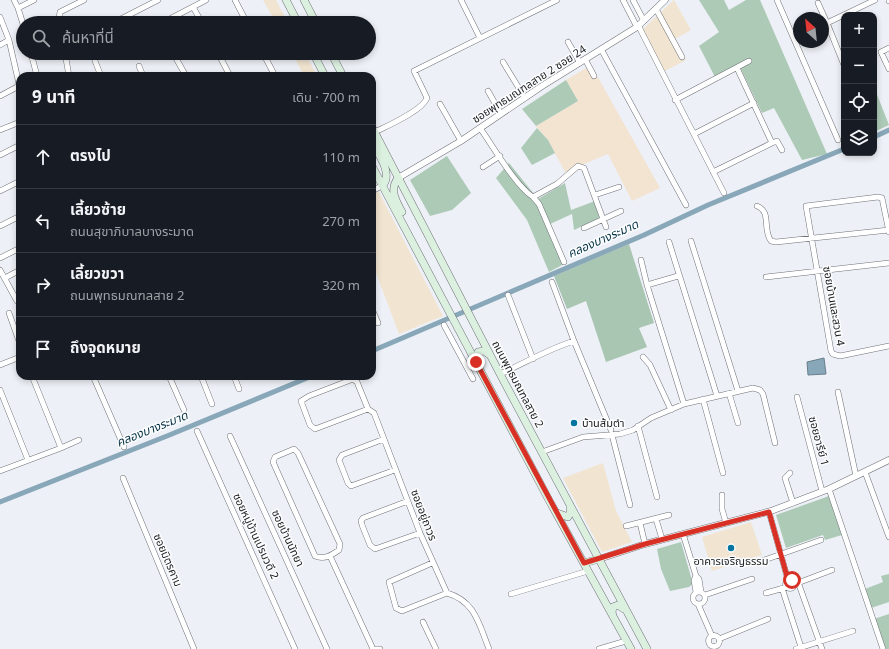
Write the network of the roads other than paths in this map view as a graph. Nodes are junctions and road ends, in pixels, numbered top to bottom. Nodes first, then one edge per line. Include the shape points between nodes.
1 (14, 0) edge
2 (34, 0) edge
3 (84, 0) edge
4 (158, 0) edge
5 (206, 0) edge
6 (235, 0) edge
7 (286, 0) edge
8 (304, 0) edge
9 (461, 0) edge
10 (557, 0) edge
11 (623, 0) edge
12 (633, 0) edge
13 (777, 0) edge
14 (875, 0) edge
15 (664, 1) edge
16 (818, 3) dead end
17 (193, 7) junction
18 (18, 8) junction
19 (656, 10) junction
20 (822, 12) edge
21 (311, 14) edge
22 (20, 16) edge
23 (59, 16) edge
24 (126, 16) edge
25 (176, 16) edge
26 (198, 16) edge
27 (243, 16) edge
28 (294, 16) edge
29 (0, 17) edge
30 (829, 22) edge
31 (640, 24) junction
32 (829, 28) edge
33 (480, 38) junction
34 (9, 40) junction
35 (568, 42) dead end
36 (0, 45) edge
37 (889, 48) edge
38 (601, 49) junction
39 (682, 57) dead end
40 (841, 58) edge
41 (33, 60) edge
42 (66, 60) edge
43 (177, 60) edge
44 (222, 60) edge
45 (267, 60) edge
46 (317, 60) edge
47 (335, 60) edge
48 (95, 61) dead end
49 (582, 61) junction
50 (749, 61) dead end
51 (503, 62) dead end
52 (139, 66) dead end
53 (737, 68) junction
54 (889, 69) edge
55 (36, 72) edge
56 (68, 72) edge
57 (99, 72) edge
58 (141, 72) edge
59 (184, 72) edge
60 (228, 72) edge
61 (273, 72) edge
62 (323, 72) edge
63 (341, 72) edge
64 (16, 76) edge
65 (594, 76) dead end
66 (16, 87) edge
67 (488, 91) dead end
68 (0, 96) edge
69 (525, 98) junction
70 (675, 100) junction
71 (754, 103) junction
72 (440, 104) dead end
73 (500, 114) junction
74 (16, 124) edge
75 (480, 128) junction
76 (376, 129) edge
77 (0, 130) edge
78 (694, 134) junction
79 (376, 136) edge
80 (838, 140) dead end
81 (461, 141) junction
82 (772, 143) junction
83 (16, 147) edge
84 (782, 150) dead end
85 (376, 151) edge
86 (0, 155) edge
87 (500, 156) junction
88 (483, 166) dead end
89 (713, 172) junction
90 (376, 173) edge
91 (398, 178) junction
92 (16, 183) edge
93 (383, 185) junction
94 (618, 186) dead end
95 (376, 189) edge
96 (0, 191) edge
97 (724, 193) dead end
98 (595, 195) junction
99 (533, 197) junction
100 (686, 205) dead end
101 (757, 206) dead end
102 (620, 211) dead end
103 (16, 218) edge
104 (603, 218) junction
105 (0, 226) edge
106 (606, 227) dead end
107 (584, 228) dead end
108 (889, 231) edge
109 (812, 238) junction
110 (691, 241) dead end
111 (669, 242) dead end
112 (16, 250) edge
113 (420, 256) junction
114 (0, 258) edge
115 (641, 260) dead end
116 (564, 262) dead end
117 (889, 263) edge
118 (0, 270) edge
119 (818, 271) junction
120 (16, 272) edge
121 (678, 276) junction
122 (766, 277) dead end
123 (5, 278) junction
124 (552, 282) dead end
125 (648, 285) junction
126 (508, 295) dead end
127 (16, 298) edge
128 (9, 313) dead end
129 (376, 318) edge
130 (378, 323) dead end
131 (444, 325) dead end
132 (16, 333) edge
133 (574, 340) junction
134 (889, 346) edge
135 (470, 350) junction
136 (460, 355) junction
137 (491, 355) junction
138 (643, 357) dead end
139 (16, 359) edge
140 (533, 359) junction
141 (476, 362) junction
142 (0, 365) edge
143 (500, 374) junction
144 (473, 379) dead end
145 (34, 380) edge
146 (96, 380) edge
147 (171, 380) edge
148 (203, 380) edge
149 (236, 380) edge
150 (351, 380) edge
151 (354, 380) edge
152 (240, 389) dead end
153 (0, 390) edge
154 (738, 391) junction
155 (838, 392) dead end
156 (729, 393) junction
157 (717, 396) junction
158 (797, 397) dead end
159 (703, 400) junction
160 (212, 404) dead end
161 (684, 404) junction
162 (368, 409) junction
163 (184, 410) dead end
164 (671, 410) junction
165 (738, 423) dead end
166 (638, 426) junction
167 (197, 431) dead end
168 (611, 432) junction
169 (230, 436) dead end
170 (384, 439) junction
171 (79, 440) dead end
172 (774, 443) dead end
173 (124, 447) dead end
174 (61, 448) junction
175 (542, 452) junction
176 (28, 460) junction
177 (889, 460) edge
178 (395, 470) junction
179 (0, 471) edge
180 (865, 472) junction
181 (723, 473) dead end
182 (790, 473) dead end
183 (856, 476) junction
184 (123, 478) dead end
185 (825, 490) junction
186 (722, 495) dead end
187 (657, 497) dead end
188 (408, 501) junction
189 (570, 503) junction
190 (793, 503) junction
191 (630, 505) dead end
192 (556, 511) junction
193 (769, 512) junction
194 (669, 515) dead end
195 (656, 519) junction
196 (640, 523) junction
197 (726, 523) junction
198 (626, 526) dead end
199 (420, 533) junction
200 (683, 534) junction
201 (889, 537) edge
202 (662, 539) junction
203 (821, 540) dead end
204 (645, 544) junction
205 (781, 554) junction
206 (330, 556) junction
207 (599, 559) junction
208 (432, 563) junction
209 (584, 563) junction
210 (756, 563) dead end
211 (832, 570) dead end
212 (588, 571) junction
213 (752, 579) dead end
214 (788, 580) junction
215 (796, 583) junction
216 (784, 588) junction
217 (447, 593) junction
218 (701, 593) junction
219 (766, 593) dead end
220 (511, 594) dead end
221 (698, 604) junction
222 (624, 609) junction
223 (613, 617) junction
224 (768, 619) dead end
225 (423, 622) dead end
226 (853, 630) dead end
227 (712, 636) junction
228 (719, 639) junction
229 (626, 641) junction
230 (819, 641) junction
231 (716, 648) edge
232 (798, 648) edge
233 (194, 649) edge
234 (295, 649) edge
235 (327, 649) edge
236 (373, 649) edge
237 (376, 649) edge
238 (380, 649) edge
239 (436, 649) edge
240 (489, 649) edge
241 (599, 649) edge
242 (631, 649) edge
243 (647, 649) edge
244 (822, 649) edge
245 (883, 649) edge

1 - 18 street
2 - 18 street
3 - 23 street via 60,12
4 - 24 street
5 - 17 street
6 - 27 street
7 - 28 main road
8 - 21 main road
9 - 33 street
10 - 33 street
11 - 31 street
12 - 31 street
13 - 80 street
14 - 30 street
15 - 19 street, ซอยพุทธมณฑลสาย 2 ซอย 24
16 - 20 street
17 - 25 street
17 - 26 street
18 - 22 street
19 - 31 street, ซอยพุทธมณฑลสาย 2 ซอย 24
19 - 39 street
29 - 34 street
31 - 38 street, ซอยพุทธมณฑลสาย 2 ซอย 24
31 - 70 street
32 - 40 street
33 - 76 street via 414,71 427,98 426,101 415,110
34 - 36 street
34 - 64 street
35 - 49 street
37 - 54 street via 882,52
38 - 49 street, ซอยพุทธมณฑลสาย 2 ซอย 24
38 - 100 street
41 - 55 street
42 - 56 street
43 - 59 street
44 - 60 street
45 - 61 street
46 - 62 main road
47 - 63 main road
48 - 57 street
49 - 65 street
49 - 69 street, ซอยพุทธมณฑลสาย 2 ซอย 24
50 - 53 street
51 - 69 street
52 - 58 street
53 - 70 street
53 - 71 street
66 - 68 street
67 - 73 street
69 - 73 street, ซอยพุทธมณฑลสาย 2 ซอย 24
70 - 78 street
71 - 78 street
71 - 82 street
72 - 81 street
73 - 75 street, ซอยพุทธมณฑลสาย 2 ซอย 24
74 - 77 street
75 - 81 street, ซอยพุทธมณฑลสาย 2 ซอย 24
75 - 87 street
78 - 89 street
79 - 91 main road, ถนนพุทธมณฑลสาย 2
81 - 91 street, ซอยพุทธมณฑลสาย 2 ซอย 24
82 - 84 street via 777,141
82 - 89 street
83 - 86 street
85 - 93 main road via 387,175
87 - 88 street
87 - 99 street
89 - 97 street
90 - 93 main road
91 - 113 main road via 393,192 419,247
91 - 137 main road, ถนนพุทธมณฑลสาย 2
92 - 96 street
93 - 95 street
93 - 113 main road
94 - 98 street
98 - 99 street via 581,166 571,170 556,184
98 - 104 street
99 - 116 street via 539,204
101 - 109 street via 766,212 767,235 770,241
102 - 104 street
103 - 105 street
104 - 106 street
104 - 107 street
108 - 109 street
108 - 109 street, ซอยบ้านและสวน 4 via 882,198 878,197 806,206
109 - 119 street, ซอยบ้านและสวน 4
110 - 154 street
111 - 121 street
112 - 114 street
113 - 135 main road
115 - 125 street
117 - 119 street
118 - 123 street
119 - 122 street
119 - 134 street, ซอยบ้านและสวน 4 via 833,354 840,356
120 - 123 street
121 - 125 street
121 - 157 street
123 - 127 street
124 - 133 street
125 - 161 street
126 - 140 street
128 - 132 street
129 - 130 street
131 - 136 street
133 - 140 street via 543,352
133 - 168 street
135 - 136 street
135 - 141 main road
136 - 144 street
137 - 141 main road via 480,351
137 - 143 main road, ถนนพุทธมณฑลสาย 2
138 - 164 street via 650,365
139 - 142 street
140 - 143 street
141 - 192 main road
143 - 175 main road, ถนนพุทธมณฑลสาย 2
145 - 174 street
146 - 173 street
147 - 163 street
148 - 160 street
149 - 152 street
150 - 162 street, ซอยอยู่ถาวร via 303,400 302,404 310,426 315,430
151 - 162 street, ซอยอยู่ถาวร
153 - 176 street
154 - 156 street
154 - 172 street via 753,388 760,390
155 - 183 street
156 - 157 street
156 - 165 street
157 - 159 street
158 - 185 street, ซอยอารีย์ 1
159 - 161 street
159 - 181 street
161 - 164 street
162 - 170 street, ซอยอยู่ถาวร via 374,413
164 - 166 street
166 - 168 street via 626,432
166 - 187 street
167 - 234 street, ซอยหมู่บ้านเปรมวดี 2
168 - 175 street via 583,438
168 - 191 street
169 - 235 street, ซอยบ้านนัทยา
170 - 178 street, ซอยอยู่ถาวร
170 - 178 street via 342,455 339,460 351,486
171 - 174 street
174 - 176 street
175 - 189 main road, ถนนพุทธมณฑลสาย 2
176 - 179 street
177 - 180 street
178 - 188 street, ซอยอยู่ถาวร
180 - 183 street
180 - 201 street
182 - 190 street via 785,478
183 - 185 street
184 - 233 street, ซอยมิตรคาม
185 - 190 street
185 - 245 street, ซอยอารีย์ 1
186 - 197 street
188 - 199 street, ซอยอยู่ถาวร
188 - 199 street via 363,518 362,525 370,545 375,548
189 - 192 main road via 568,517
189 - 207 main road, ถนนพุทธมณฑลสาย 2
190 - 193 street
192 - 209 main road
193 - 197 street
193 - 205 street
194 - 195 street
195 - 196 street
195 - 202 street
196 - 198 street
196 - 204 street
197 - 200 street
199 - 208 street, ซอยอยู่ถาวร
200 - 202 street
200 - 218 street via 699,579
202 - 204 street
203 - 205 street
204 - 207 street
205 - 210 street
205 - 214 street
206 - 206 street via 339,550 340,544 297,451 292,450 276,457 273,460 275,466 313,552 318,558
206 - 236 street
207 - 209 main road
207 - 222 main road, ถนนพุทธมณฑลสาย 2
208 - 217 street, ซอยอยู่ถาวร
208 - 217 street via 389,582 396,608 402,611
209 - 212 main road
211 - 215 street
212 - 220 street
212 - 223 main road
213 - 218 street
214 - 215 street
214 - 216 street
215 - 216 street via 792,588
215 - 230 street
216 - 219 street
216 - 232 street
217 - 240 street via 461,598 472,610
218 - 221 street via 704,602
218 - 221 street via 693,599
221 - 227 street
222 - 223 main road via 618,605 613,607
222 - 243 main road, ถนนพุทธมณฑลสาย 2
223 - 229 main road
224 - 228 street
225 - 239 street
226 - 230 street
227 - 228 street
227 - 231 street via 709,643
228 - 231 street
229 - 241 street
229 - 242 main road
230 - 232 street
230 - 244 street
237 - 238 street

